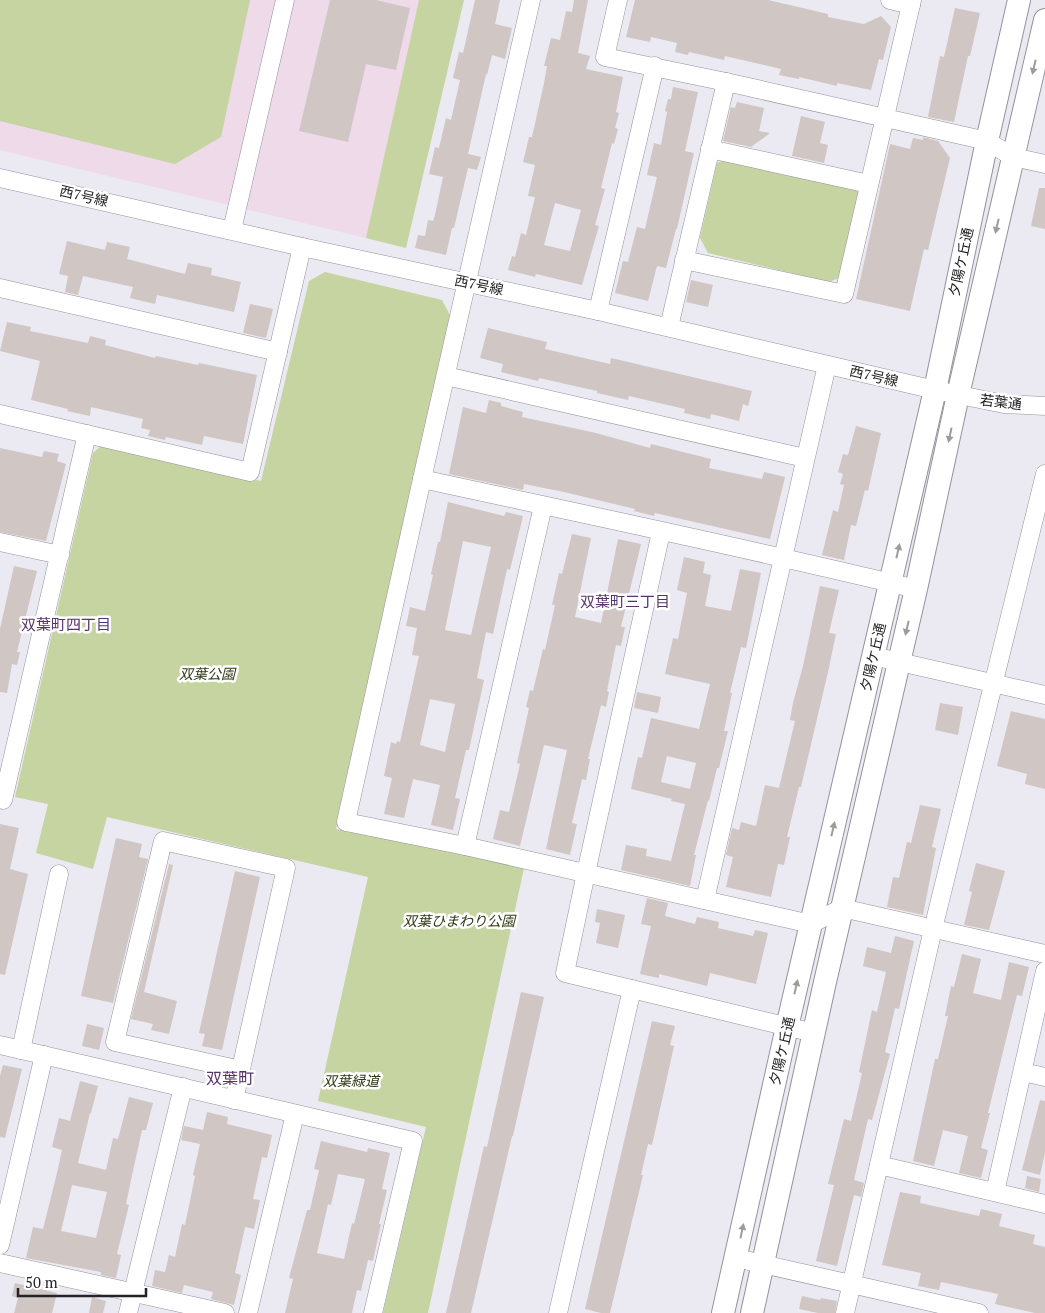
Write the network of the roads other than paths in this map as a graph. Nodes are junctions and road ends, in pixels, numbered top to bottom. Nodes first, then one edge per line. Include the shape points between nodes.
1 (285, 0) edge
2 (531, 0) edge
3 (618, 0) edge
4 (890, 0) edge
5 (1019, 0) edge
6 (911, 2) edge
7 (1045, 20) edge
8 (655, 66) junction
9 (726, 82) junction
10 (884, 117) junction
11 (987, 141) junction
12 (710, 149) junction
13 (1013, 157) junction
14 (1045, 164) edge
15 (0, 178) edge
16 (870, 184) junction
17 (232, 230) junction
18 (302, 247) junction
19 (684, 260) junction
20 (468, 282) junction
21 (0, 288) edge
22 (598, 310) junction
23 (669, 327) junction
24 (278, 352) junction
25 (827, 365) junction
26 (446, 376) junction
27 (935, 390) junction
28 (958, 395) junction
29 (1045, 406) edge
30 (0, 414) edge
31 (87, 434) junction
32 (805, 458) junction
33 (1045, 474) edge
34 (422, 478) junction
35 (542, 506) junction
36 (661, 532) junction
37 (0, 542) edge
38 (60, 555) junction
39 (784, 556) junction
40 (890, 582) junction
41 (916, 589) junction
42 (873, 656) junction
43 (900, 663) junction
44 (993, 684) junction
45 (1045, 695) edge
46 (0, 799) edge
47 (465, 846) junction
48 (586, 873) junction
49 (59, 874) dead end
50 (705, 900) junction
51 (842, 908) junction
52 (811, 924) junction
53 (933, 929) junction
54 (1045, 954) edge
55 (1045, 971) edge
56 (632, 989) junction
57 (787, 1027) junction
58 (814, 1033) junction
59 (0, 1045) edge
60 (21, 1050) junction
61 (44, 1055) junction
62 (241, 1070) junction
63 (1023, 1072) junction
64 (1045, 1077) edge
65 (183, 1087) junction
66 (234, 1100) junction
67 (295, 1114) junction
68 (879, 1165) junction
69 (995, 1192) junction
70 (1045, 1204) edge
71 (0, 1245) edge
72 (736, 1258) junction
73 (0, 1263) edge
74 (762, 1265) junction
75 (852, 1285) junction
76 (133, 1292) junction
77 (967, 1312) edge
78 (128, 1313) edge
79 (225, 1313) edge
80 (248, 1313) edge
81 (372, 1313) edge
82 (558, 1313) edge
83 (723, 1313) edge
84 (752, 1313) edge
85 (845, 1313) edge

1 - 17 street
2 - 20 street
3 - 8 street via 605,57
4 - 6 street
5 - 11 main road, 夕陽ケ丘通
6 - 10 street
7 -> 13 main road, 夕陽ケ丘通
8 - 9 street
8 - 22 street
9 - 10 street
9 - 12 street
10 - 11 street
10 - 16 street
11 - 13 street
11 - 27 main road, 夕陽ケ丘通
12 - 16 street
12 - 19 street
13 - 14 street
13 -> 28 main road, 夕陽ケ丘通
15 - 17 street, 西7号線
16 - 19 street via 844,294
17 - 18 street, 西7号線
18 - 20 street, 西7号線
18 - 24 street
19 - 23 street
20 - 22 street, 西7号線
20 - 26 street
21 - 24 street
22 - 23 street, 西7号線
23 - 25 street, 西7号線
24 - 31 street via 250,472
25 - 27 street, 西7号線
25 - 32 street
26 - 32 street
26 - 34 street
27 - 28 street, 西7号線
40 -> 27 main road, 夕陽ケ丘通
28 - 29 street, 若葉通 via 1004,404
28 -> 41 main road, 夕陽ケ丘通
30 - 31 street
31 - 38 street
32 - 39 street
33 - 44 street
34 - 35 street
34 - 47 street via 346,822
35 - 36 street
35 - 47 street
36 - 39 street
36 - 48 street
37 - 38 street
38 - 46 street via 3,800
39 - 40 street
39 - 50 street
40 - 41 street
40 - 42 main road, 夕陽ケ丘通
41 -> 43 main road, 夕陽ケ丘通
42 - 43 street
52 -> 42 main road, 夕陽ケ丘通
43 - 44 street
43 - 51 main road, 夕陽ケ丘通
44 - 45 street
44 - 53 street
47 - 48 street
48 - 50 street
48 - 56 street via 565,973
49 - 60 street
50 - 52 street
51 - 52 street
51 - 53 street
51 - 58 main road, 夕陽ケ丘通
57 -> 52 main road, 夕陽ケ丘通
53 - 54 street
53 - 68 street
55 - 63 street
56 - 57 street
56 - 82 street
57 - 58 street
72 -> 57 main road, 夕陽ケ丘通
58 - 74 main road, 夕陽ケ丘通
59 - 60 street
60 - 61 street
61 - 65 street
61 - 71 street
62 - 62 street via 286,868 163,841 115,1042
62 - 66 street
63 - 64 street
63 - 69 street
65 - 66 street
65 - 76 street
66 - 67 street
67 - 80 street
67 - 81 street via 413,1141
68 - 69 street
68 - 75 street
69 - 70 street
72 - 74 street
72 - 83 main road, 夕陽ケ丘通
73 - 76 street
74 - 75 street
74 - 84 main road, 夕陽ケ丘通
75 - 77 street
75 - 85 street
76 - 78 street
76 - 79 street

